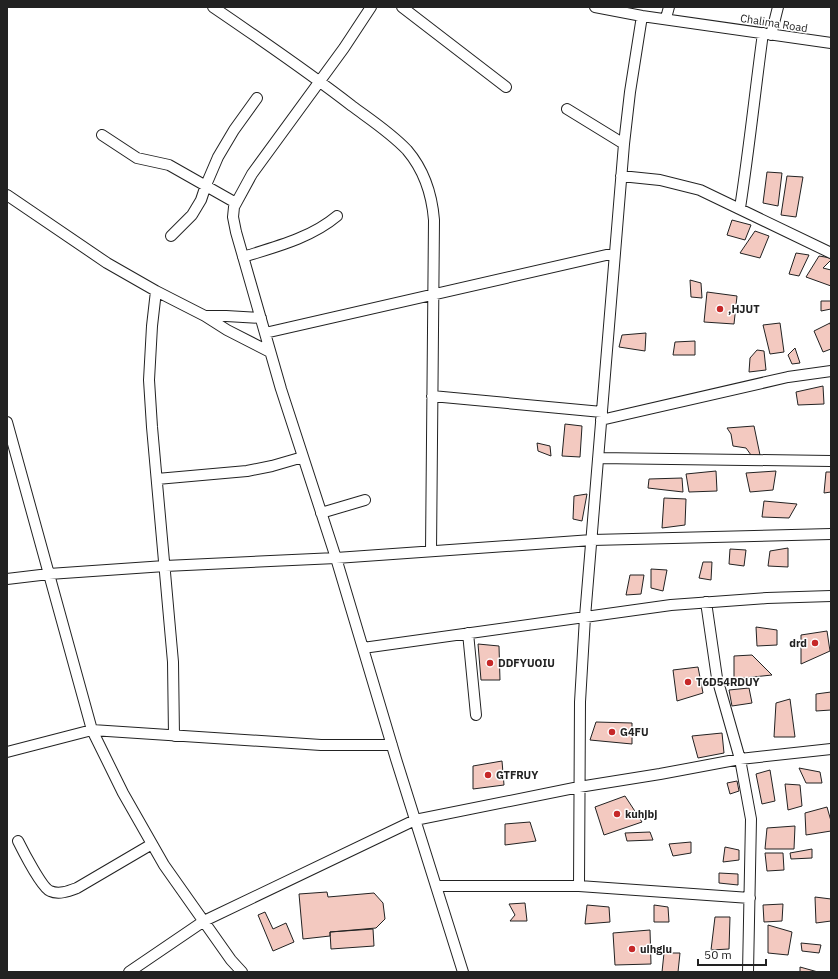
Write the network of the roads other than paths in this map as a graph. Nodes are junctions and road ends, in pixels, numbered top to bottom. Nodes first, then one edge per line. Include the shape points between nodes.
1 (213, 7) edge
2 (372, 7) edge
3 (402, 7) edge
4 (595, 7) edge
5 (669, 7) edge
6 (778, 7) edge
7 (642, 16) junction
8 (666, 18) junction
9 (767, 34) junction
10 (831, 43) edge
11 (320, 81) junction
12 (506, 88) dead end
13 (257, 98) dead end
14 (567, 109) dead end
15 (102, 135) dead end
16 (624, 144) junction
17 (621, 176) junction
18 (206, 185) junction
19 (7, 195) edge
20 (236, 203) junction
21 (740, 208) junction
22 (337, 216) dead end
23 (171, 236) dead end
24 (615, 253) junction
25 (831, 253) edge
26 (243, 257) junction
27 (156, 291) junction
28 (433, 295) junction
29 (205, 316) junction
30 (261, 318) junction
31 (265, 334) junction
32 (270, 352) junction
33 (831, 371) edge
34 (432, 396) junction
35 (601, 416) junction
36 (7, 422) edge
37 (303, 456) junction
38 (598, 458) junction
39 (831, 460) edge
40 (157, 480) junction
41 (365, 500) dead end
42 (321, 513) junction
43 (831, 534) edge
44 (592, 540) junction
45 (431, 551) junction
46 (336, 558) junction
47 (165, 566) junction
48 (49, 574) junction
49 (7, 579) edge
50 (831, 596) edge
51 (706, 602) junction
52 (585, 616) junction
53 (468, 633) junction
54 (363, 648) junction
55 (476, 715) dead end
56 (92, 730) junction
57 (174, 736) junction
58 (392, 745) junction
59 (831, 748) edge
60 (7, 752) edge
61 (740, 759) junction
62 (579, 787) junction
63 (415, 820) junction
64 (18, 841) dead end
65 (152, 844) junction
66 (436, 886) junction
67 (579, 886) junction
68 (750, 898) junction
69 (204, 921) junction
70 (129, 972) edge
71 (242, 972) edge
72 (464, 972) edge
73 (748, 972) edge

1 - 11 street
2 - 11 street
3 - 12 street
4 - 7 street, Chalima Road
5 - 8 street
6 - 9 street
7 - 8 street, Chalima Road
7 - 16 street
8 - 9 street, Chalima Road
9 - 10 street, Chalima Road
9 - 21 street via 752,113
11 - 20 street via 252,174
11 - 28 street via 398,141 408,151 422,174 433,206
13 - 18 street via 218,157
14 - 16 street
15 - 18 street via 137,158 169,165
16 - 17 street
17 - 21 street via 681,184
17 - 24 street
18 - 20 street
18 - 23 street via 192,215
19 - 27 street via 107,262
20 - 26 street via 233,217
21 - 25 street
22 - 26 street via 301,237
24 - 28 street
24 - 35 street
26 - 30 street
27 - 29 street
27 - 40 street via 149,380
28 - 31 street
28 - 34 street
29 - 30 street
29 - 32 street
30 - 31 street
31 - 32 street
32 - 37 street
33 - 35 street via 788,377
34 - 35 street
34 - 45 street
35 - 38 street
36 - 48 street
37 - 40 street via 247,471
37 - 42 street
38 - 39 street
38 - 44 street
40 - 47 street
41 - 42 street
42 - 46 street
43 - 44 street
44 - 45 street
44 - 52 street
45 - 46 street
46 - 47 street
46 - 54 street
47 - 48 street
47 - 57 street via 173,662
48 - 49 street
48 - 56 street
50 - 51 street
51 - 52 street
51 - 61 street via 717,678
52 - 53 street
52 - 62 street
53 - 54 street
53 - 55 street
54 - 58 street
56 - 57 street
56 - 60 street
56 - 65 street
57 - 58 street via 320,745
58 - 63 street
59 - 61 street
61 - 62 street
61 - 68 street via 751,819
62 - 63 street
62 - 67 street
63 - 66 street
63 - 69 street
64 - 65 street via 42,884 49,891 58,892 68,892 77,888
65 - 69 street
66 - 67 street
66 - 72 street
67 - 68 street
68 - 73 street
69 - 70 street
69 - 71 street

